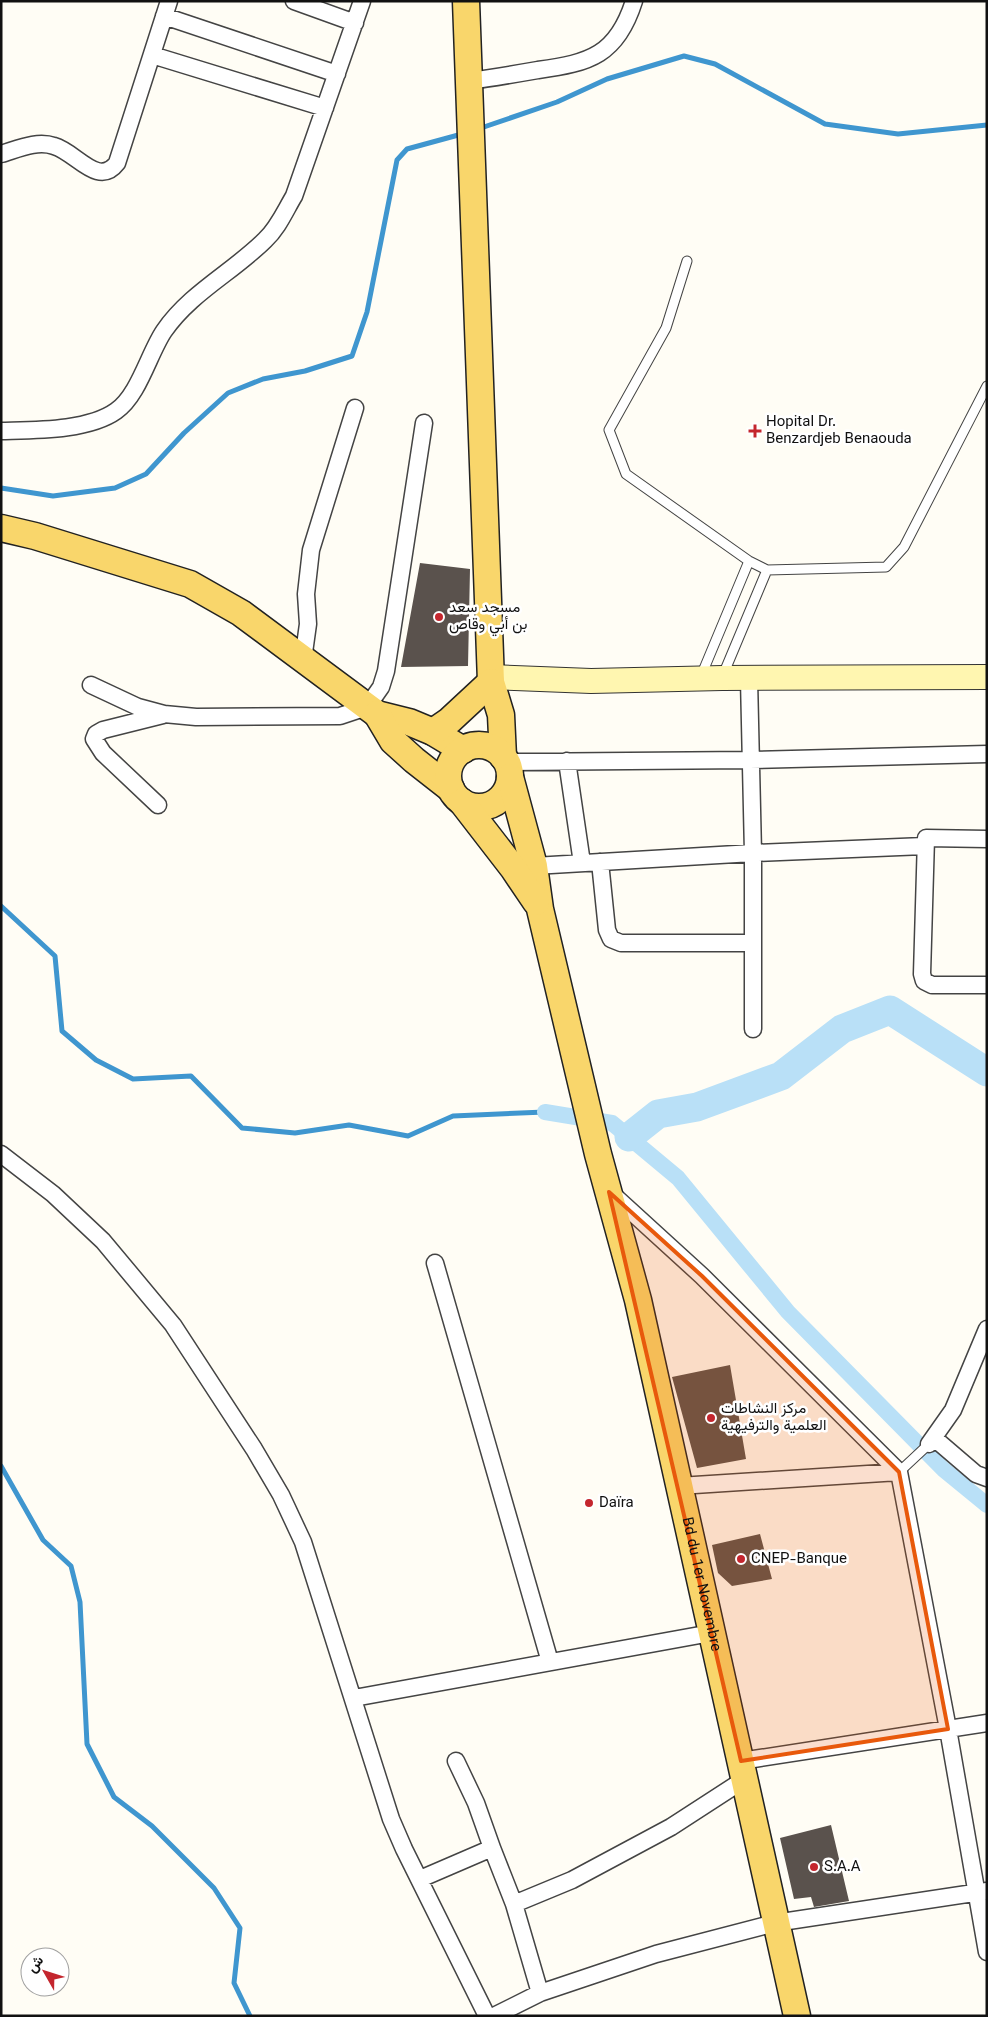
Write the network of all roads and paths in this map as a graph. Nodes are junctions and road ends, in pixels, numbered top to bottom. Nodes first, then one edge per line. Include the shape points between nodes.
1 (294, 1) edge
2 (362, 1) edge
3 (466, 1) edge
4 (634, 1) edge
5 (167, 9) edge
6 (355, 23) junction
7 (152, 55) junction
8 (337, 74) junction
9 (470, 92) junction
10 (325, 108) junction
11 (1, 154) edge
12 (687, 260) dead end
13 (987, 386) edge
14 (355, 408) dead end
15 (424, 423) dead end
16 (1, 431) edge
17 (1, 528) edge
18 (749, 561) junction
19 (768, 570) junction
20 (303, 660) junction
21 (711, 678) junction
22 (987, 678) edge
23 (491, 679) junction
24 (749, 679) junction
25 (91, 685) dead end
26 (372, 711) junction
27 (164, 714) junction
28 (433, 732) junction
29 (464, 749) junction
30 (987, 754) edge
31 (750, 760) junction
32 (567, 761) junction
33 (506, 765) junction
34 (456, 796) junction
35 (158, 805) dead end
36 (987, 839) edge
37 (924, 846) junction
38 (753, 853) junction
39 (600, 862) junction
40 (582, 863) junction
41 (534, 866) junction
42 (540, 909) junction
43 (752, 943) junction
44 (987, 985) edge
45 (753, 1029) dead end
46 (1, 1154) edge
47 (609, 1192) junction
48 (435, 1263) dead end
49 (987, 1330) edge
50 (931, 1441) junction
51 (900, 1472) junction
52 (987, 1478) edge
53 (679, 1486) junction
54 (711, 1633) junction
55 (550, 1662) junction
56 (354, 1698) junction
57 (987, 1723) edge
58 (948, 1729) junction
59 (456, 1761) dead end
60 (743, 1770) junction
61 (492, 1848) junction
62 (420, 1879) junction
63 (982, 1892) edge
64 (514, 1904) junction
65 (776, 1923) junction
66 (987, 1952) edge
67 (540, 1993) junction
68 (487, 2016) edge
69 (494, 2016) edge
70 (797, 2016) edge

1 - 6 street
2 - 6 street
3 - 9 main road
4 - 9 street via 628,21 616,39 596,56 574,65
5 - 7 street
5 - 8 street
6 - 8 street
7 - 10 street
7 - 11 street via 117,163 111,171 102,173 54,146 41,144
8 - 10 street
9 - 23 main road
10 - 16 street via 294,196 278,224 266,240 188,303 164,331 134,390 116,411 84,425
12 - 18 lane via 666,328 609,430 626,474
13 - 19 lane via 904,547 886,567
14 - 20 street via 311,550
15 - 26 street via 386,671
17 - 20 main road via 190,584 241,613
18 - 19 lane
18 - 21 lane
19 - 21 lane
20 - 26 main road
21 - 23 street
21 - 24 street
22 - 24 street
23 - 28 main road via 450,721
23 - 29 main road via 472,708
23 - 33 main road via 501,715
24 - 31 street
25 - 27 street via 138,707
26 - 27 street via 340,716
26 - 28 main road
26 - 34 main road via 393,740
27 - 35 street via 103,730 94,739 103,753
28 - 29 main road
29 - 33 main road via 485,746 495,750
29 - 34 main road via 451,763 448,775
30 - 31 street
31 - 32 street
31 - 38 street
32 - 33 street
32 - 40 street
33 - 34 main road via 504,794 489,806 470,806
33 - 41 main road
34 - 42 main road via 514,868
36 - 37 street via 929,837
37 - 38 street
37 - 44 street via 924,981 932,985
38 - 39 street
38 - 43 street
39 - 40 street
39 - 43 street via 607,930 611,939 621,944
40 - 41 street
41 - 42 main road
42 - 47 main road, Bd du 1er Novembre
43 - 45 street
46 - 56 street via 53,1194 103,1241 173,1325 254,1449 303,1542
47 - 51 street via 702,1276
47 - 53 main road, Bd du 1er Novembre via 638,1300
48 - 55 street
49 - 50 street via 956,1403
50 - 51 lane
50 - 52 street via 976,1474
51 - 53 street
51 - 58 street
53 - 54 main road, Bd du 1er Novembre
54 - 55 street
54 - 60 main road, Bd du 1er Novembre
55 - 56 street
56 - 62 street via 391,1819
57 - 58 street
58 - 60 street
58 - 63 street
59 - 61 street
60 - 64 street via 671,1827 572,1880
60 - 65 main road, Bd du 1er Novembre
61 - 62 street
61 - 64 street
62 - 68 street
63 - 65 street
63 - 66 street
64 - 67 street
65 - 67 street via 656,1954
65 - 70 main road, Bd du 1er Novembre
67 - 69 street

